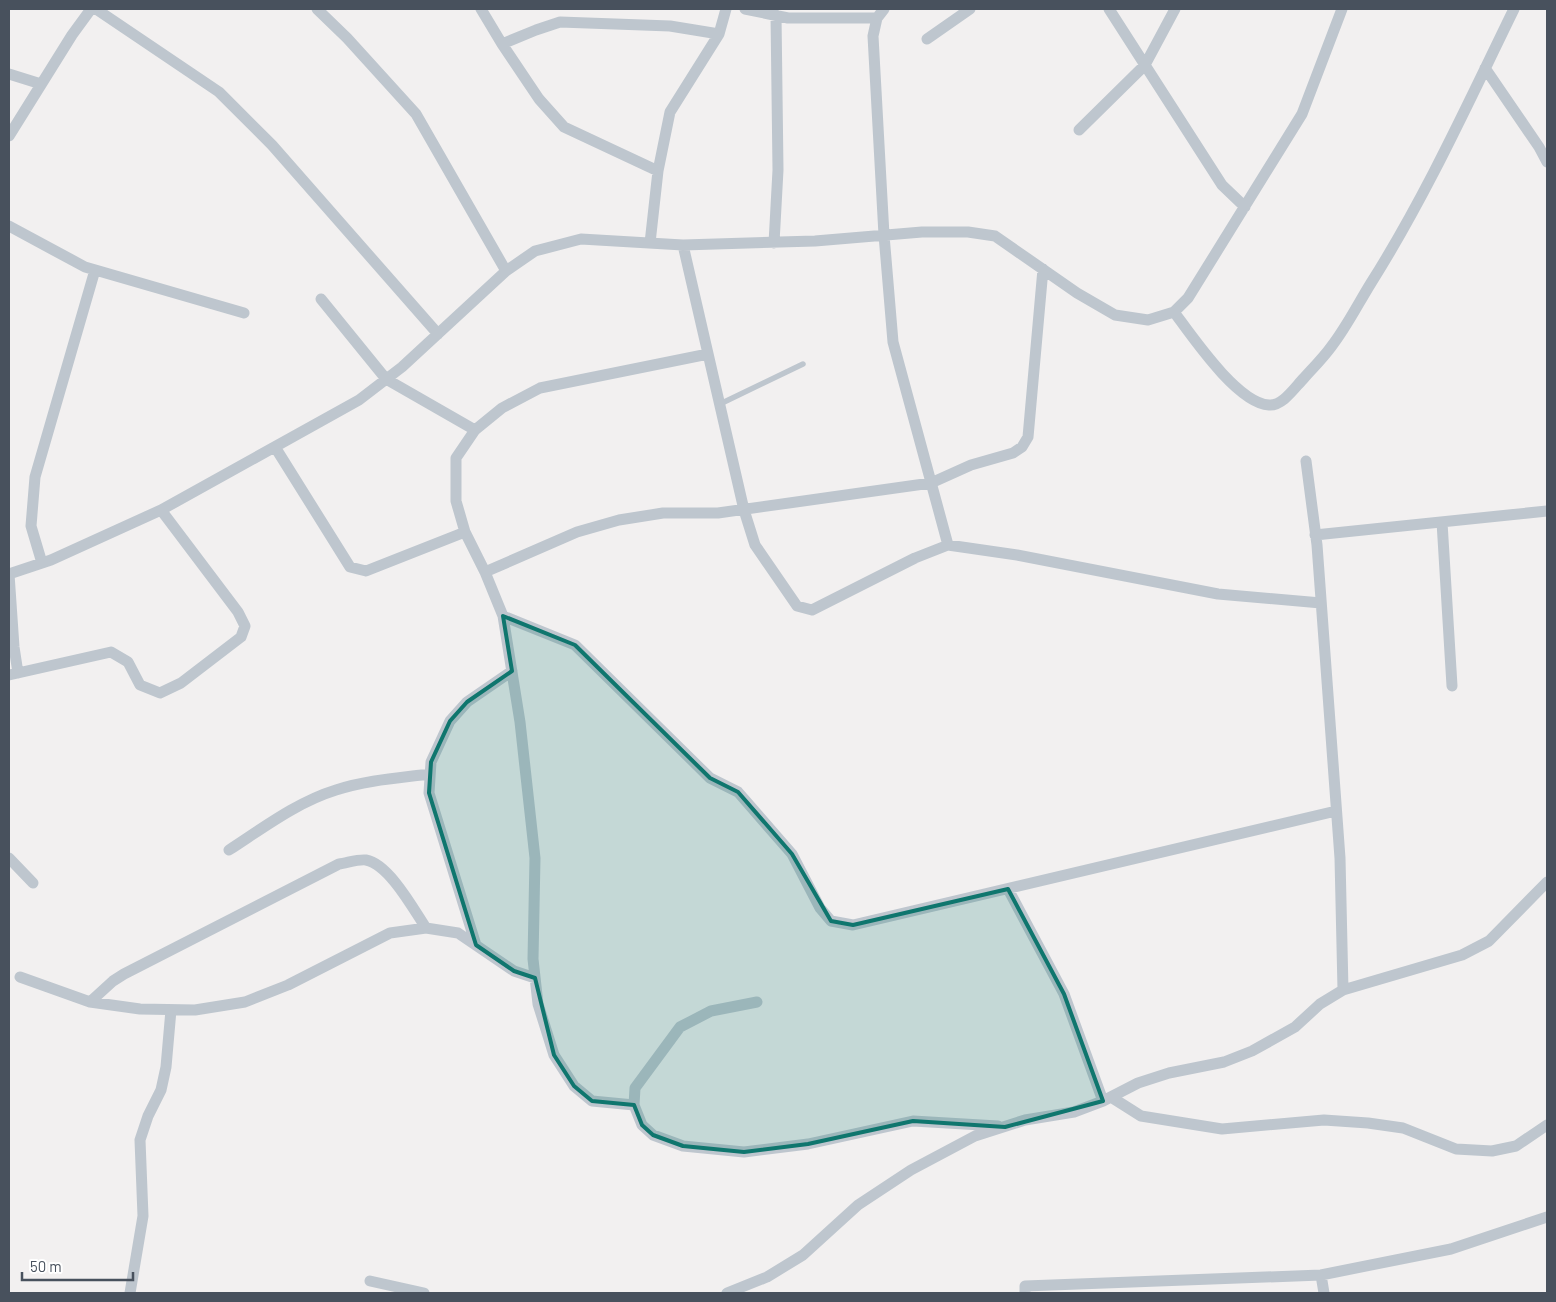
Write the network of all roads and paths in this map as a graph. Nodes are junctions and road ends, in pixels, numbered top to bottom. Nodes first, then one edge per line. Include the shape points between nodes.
1 (91, 9) edge
2 (96, 9) edge
3 (317, 9) edge
4 (481, 9) edge
5 (726, 9) edge
6 (746, 9) edge
7 (970, 9) edge
8 (1109, 9) edge
9 (1175, 9) edge
10 (1342, 9) edge
11 (1514, 9) edge
12 (880, 14) edge
13 (776, 15) junction
14 (719, 34) junction
15 (927, 39) dead end
16 (502, 44) junction
17 (1145, 65) junction
18 (1485, 68) junction
19 (9, 74) edge
20 (41, 84) junction
21 (1079, 130) dead end
22 (9, 136) edge
23 (1547, 162) edge
24 (658, 172) junction
25 (1245, 207) junction
26 (9, 226) edge
27 (884, 235) junction
28 (774, 242) junction
29 (650, 243) junction
30 (683, 245) junction
31 (1043, 269) junction
32 (95, 270) junction
33 (506, 271) junction
34 (321, 299) dead end
35 (1174, 312) junction
36 (244, 313) dead end
37 (438, 334) junction
38 (708, 354) junction
39 (803, 364) dead end
40 (386, 379) junction
41 (720, 404) junction
42 (475, 430) junction
43 (275, 446) junction
44 (1306, 461) dead end
45 (931, 483) junction
46 (161, 510) junction
47 (744, 510) junction
48 (1547, 511) edge
49 (1442, 522) junction
50 (465, 532) junction
51 (1315, 535) junction
52 (948, 545) junction
53 (42, 563) junction
54 (486, 572) junction
55 (9, 574) edge
56 (1321, 603) junction
57 (503, 616) junction
58 (512, 671) junction
59 (14, 674) edge
60 (1452, 686) dead end
61 (430, 774) junction
62 (1336, 811) junction
63 (229, 850) dead end
64 (9, 858) edge
65 (1547, 882) edge
66 (33, 883) dead end
67 (1008, 889) junction
68 (426, 928) junction
69 (476, 945) junction
70 (20, 977) dead end
71 (535, 978) junction
72 (1343, 990) junction
73 (90, 1002) junction
74 (757, 1002) dead end
75 (171, 1010) junction
76 (1107, 1099) junction
77 (634, 1106) junction
78 (1547, 1124) edge
79 (1005, 1127) junction
80 (1547, 1218) edge
81 (1321, 1275) junction
82 (370, 1281) dead end
83 (130, 1293) edge
84 (424, 1293) edge
85 (727, 1293) edge
86 (1025, 1293) edge
87 (1324, 1293) edge

1 - 20 street
2 - 37 street via 219,92 272,144
3 - 33 street via 416,114
4 - 16 street
5 - 14 street
6 - 13 street
7 - 15 street
8 - 17 street
9 - 17 street
10 - 25 street via 1302,114
11 - 18 street
12 - 13 street via 788,18
12 - 27 street via 873,36
13 - 28 street via 778,170
14 - 16 street via 670,26 560,22
14 - 24 street via 670,112
16 - 24 street via 539,99 564,127
17 - 21 street
17 - 25 street via 1222,185
18 - 23 street
18 - 35 street via 1440,162 1392,250 1332,346 1279,402 1270,405 1258,402 1238,389 1215,366
19 - 20 street
20 - 22 street
24 - 29 street
25 - 35 street via 1188,298
26 - 32 street
27 - 28 street
27 - 31 street via 968,232 995,236
27 - 45 street via 893,342
28 - 30 street
29 - 30 street
29 - 33 street via 581,239 535,250
30 - 38 street
31 - 35 street via 1115,315 1148,320
31 - 45 street via 1028,437 1022,447 1012,453 971,465
32 - 36 street
32 - 53 street via 34,477 31,526
33 - 37 street
34 - 40 street
37 - 40 street
38 - 41 street
38 - 42 street via 540,388 502,408
39 - 41 lane
40 - 42 street
40 - 43 street via 359,400
41 - 47 street
42 - 50 street via 456,458 456,501
43 - 46 street
43 - 50 street via 350,566 366,571
44 - 51 street
45 - 47 street
45 - 52 street
46 - 53 street
46 - 59 street via 238,612 245,626 241,637 182,683 160,692 140,685 128,662 112,652
47 - 52 street via 755,545 797,606 812,610 915,558
47 - 54 street via 663,513 618,520 576,532
48 - 49 street
49 - 51 street
49 - 60 street
50 - 54 street
51 - 56 street
52 - 56 street via 1218,594
53 - 55 street
54 - 57 street
55 - 59 street
56 - 62 street
57 - 58 street
57 - 67 street via 575,644 710,778 738,792 792,854 820,908 831,921 853,925
58 - 61 street via 467,702 450,721 431,762
58 - 71 street via 535,858
61 - 63 street via 374,780 335,790 289,811
61 - 69 street via 429,793
62 - 67 street
62 - 72 street
64 - 66 street
65 - 72 street via 1489,941 1462,955
67 - 76 street via 1064,994
68 - 69 street via 458,933
68 - 73 street via 398,885 383,869 366,860 339,864 124,974
68 - 75 street via 390,932 288,985 245,1002 195,1010
69 - 71 street via 514,971
70 - 73 street
71 - 77 street via 538,1004 554,1055 574,1086 592,1101
72 - 76 street via 1320,1004 1295,1027 1252,1051 1224,1062 1138,1083
73 - 75 street
74 - 77 street via 711,1011 680,1027 635,1088
75 - 83 street via 161,1090 140,1140 143,1216
76 - 78 street via 1141,1116 1222,1129 1324,1120 1404,1128 1456,1149 1492,1150 1516,1146
76 - 79 street via 1074,1112 1025,1120
77 - 79 street via 642,1125 654,1135 683,1146 744,1152 808,1144 913,1121
79 - 85 street via 975,1136 911,1170 858,1205 802,1255 767,1277
80 - 81 street via 1451,1249
81 - 86 street via 1025,1286
81 - 87 street
82 - 84 street

